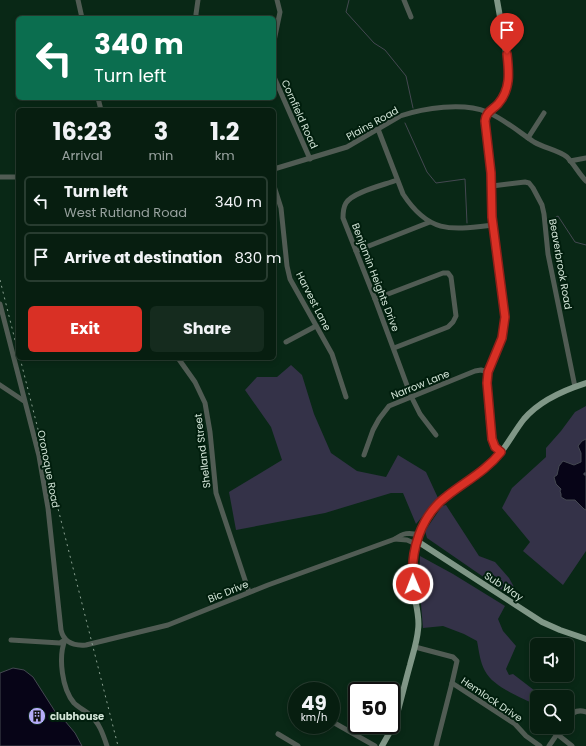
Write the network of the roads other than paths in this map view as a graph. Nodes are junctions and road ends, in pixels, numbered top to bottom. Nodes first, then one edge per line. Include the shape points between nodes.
1 (78, 0) edge
2 (198, 0) edge
3 (277, 0) edge
4 (404, 0) edge
5 (497, 0) edge
6 (82, 16) edge
7 (196, 16) edge
8 (411, 17) dead end
9 (276, 31) edge
10 (276, 82) edge
11 (487, 112) junction
12 (544, 113) dead end
13 (378, 129) junction
14 (528, 138) junction
15 (586, 158) edge
16 (310, 159) junction
17 (570, 161) junction
18 (276, 168) edge
19 (0, 177) edge
20 (16, 177) edge
21 (397, 180) junction
22 (586, 181) edge
23 (492, 186) junction
24 (276, 192) edge
25 (430, 222) junction
26 (493, 225) junction
27 (356, 251) junction
28 (375, 299) junction
29 (0, 304) edge
30 (316, 326) junction
31 (286, 342) dead end
32 (394, 348) junction
33 (179, 360) edge
34 (488, 372) junction
35 (586, 383) edge
36 (0, 385) edge
37 (575, 387) junction
38 (408, 388) dead end
39 (411, 396) junction
40 (346, 397) dead end
41 (24, 401) junction
42 (436, 435) dead end
43 (501, 452) junction
44 (364, 455) dead end
45 (395, 539) junction
46 (417, 540) junction
47 (249, 592) junction
48 (586, 639) edge
49 (11, 640) dead end
50 (65, 640) junction
51 (415, 647) junction
52 (452, 683) junction
53 (586, 712) edge
54 (574, 713) edge
55 (340, 726) edge
56 (278, 734) dead end
57 (557, 734) joint
58 (107, 746) edge
59 (298, 746) edge
60 (375, 746) edge
61 (382, 746) edge
62 (436, 746) edge
63 (540, 746) edge
64 (549, 746) edge
65 (572, 746) edge

1 - 6 street
2 - 7 street
3 - 9 street via 280,12
4 - 8 street
5 - 11 main road via 509,79 504,96
10 - 16 street, Cornfield Road
11 - 13 street, Plains Road via 465,107 443,108 406,114
11 - 14 street, Plains Road
11 - 23 main road via 485,124
12 - 14 street
13 - 16 street, Plains Road via 347,147
13 - 21 street
14 - 17 street, Plains Road
15 - 17 street
16 - 18 street, Plains Road
17 - 22 street, Plains Road
19 - 20 street
21 - 25 street via 409,203
21 - 27 street, Benjamin Heights Drive via 357,195 346,203 343,218
23 - 26 main road
23 - 37 street, Beaverbrook Road via 525,182 533,188 542,205 548,254
24 - 30 street, Harvest Lane via 281,208 289,275
25 - 26 street via 457,229
25 - 27 street
26 - 34 main road via 505,323 502,338
27 - 28 street, Benjamin Heights Drive
28 - 32 street, Benjamin Heights Drive
28 - 32 street via 443,273 448,273 451,277 456,313 453,322 448,327
29 - 41 street, Oronoque Road
30 - 31 street
30 - 40 street, Harvest Lane via 332,354
32 - 38 street, Benjamin Heights Drive
33 - 47 street, Shelland Street via 195,382 205,403 216,492
34 - 39 street, Narrow Lane via 475,371
34 - 43 main road via 491,436 494,446
35 - 37 main road
36 - 41 street
37 - 43 main road via 532,411
39 - 42 street via 420,414
39 - 44 street, Narrow Lane via 389,406 373,430
41 - 50 street, Oronoque Road via 39,456 48,508 61,630
43 - 46 main road via 482,472 440,501
45 - 46 street
45 - 46 street, Bic Drive via 408,533
45 - 47 street, Bic Drive
46 - 48 main road, Sub Way via 542,622
46 - 51 main road via 412,577 419,628
47 - 50 street, Bic Drive via 146,631 86,646 74,645
49 - 50 street via 60,643
50 - 58 street via 61,662 69,696 94,719 103,732
51 - 52 street via 455,658 457,664
51 - 61 main road via 396,718
52 - 62 street
52 - 63 street, Hemlock Drive via 515,724
53 - 54 street
55 - 60 street
56 - 59 street
57 - 64 street
57 - 65 street

